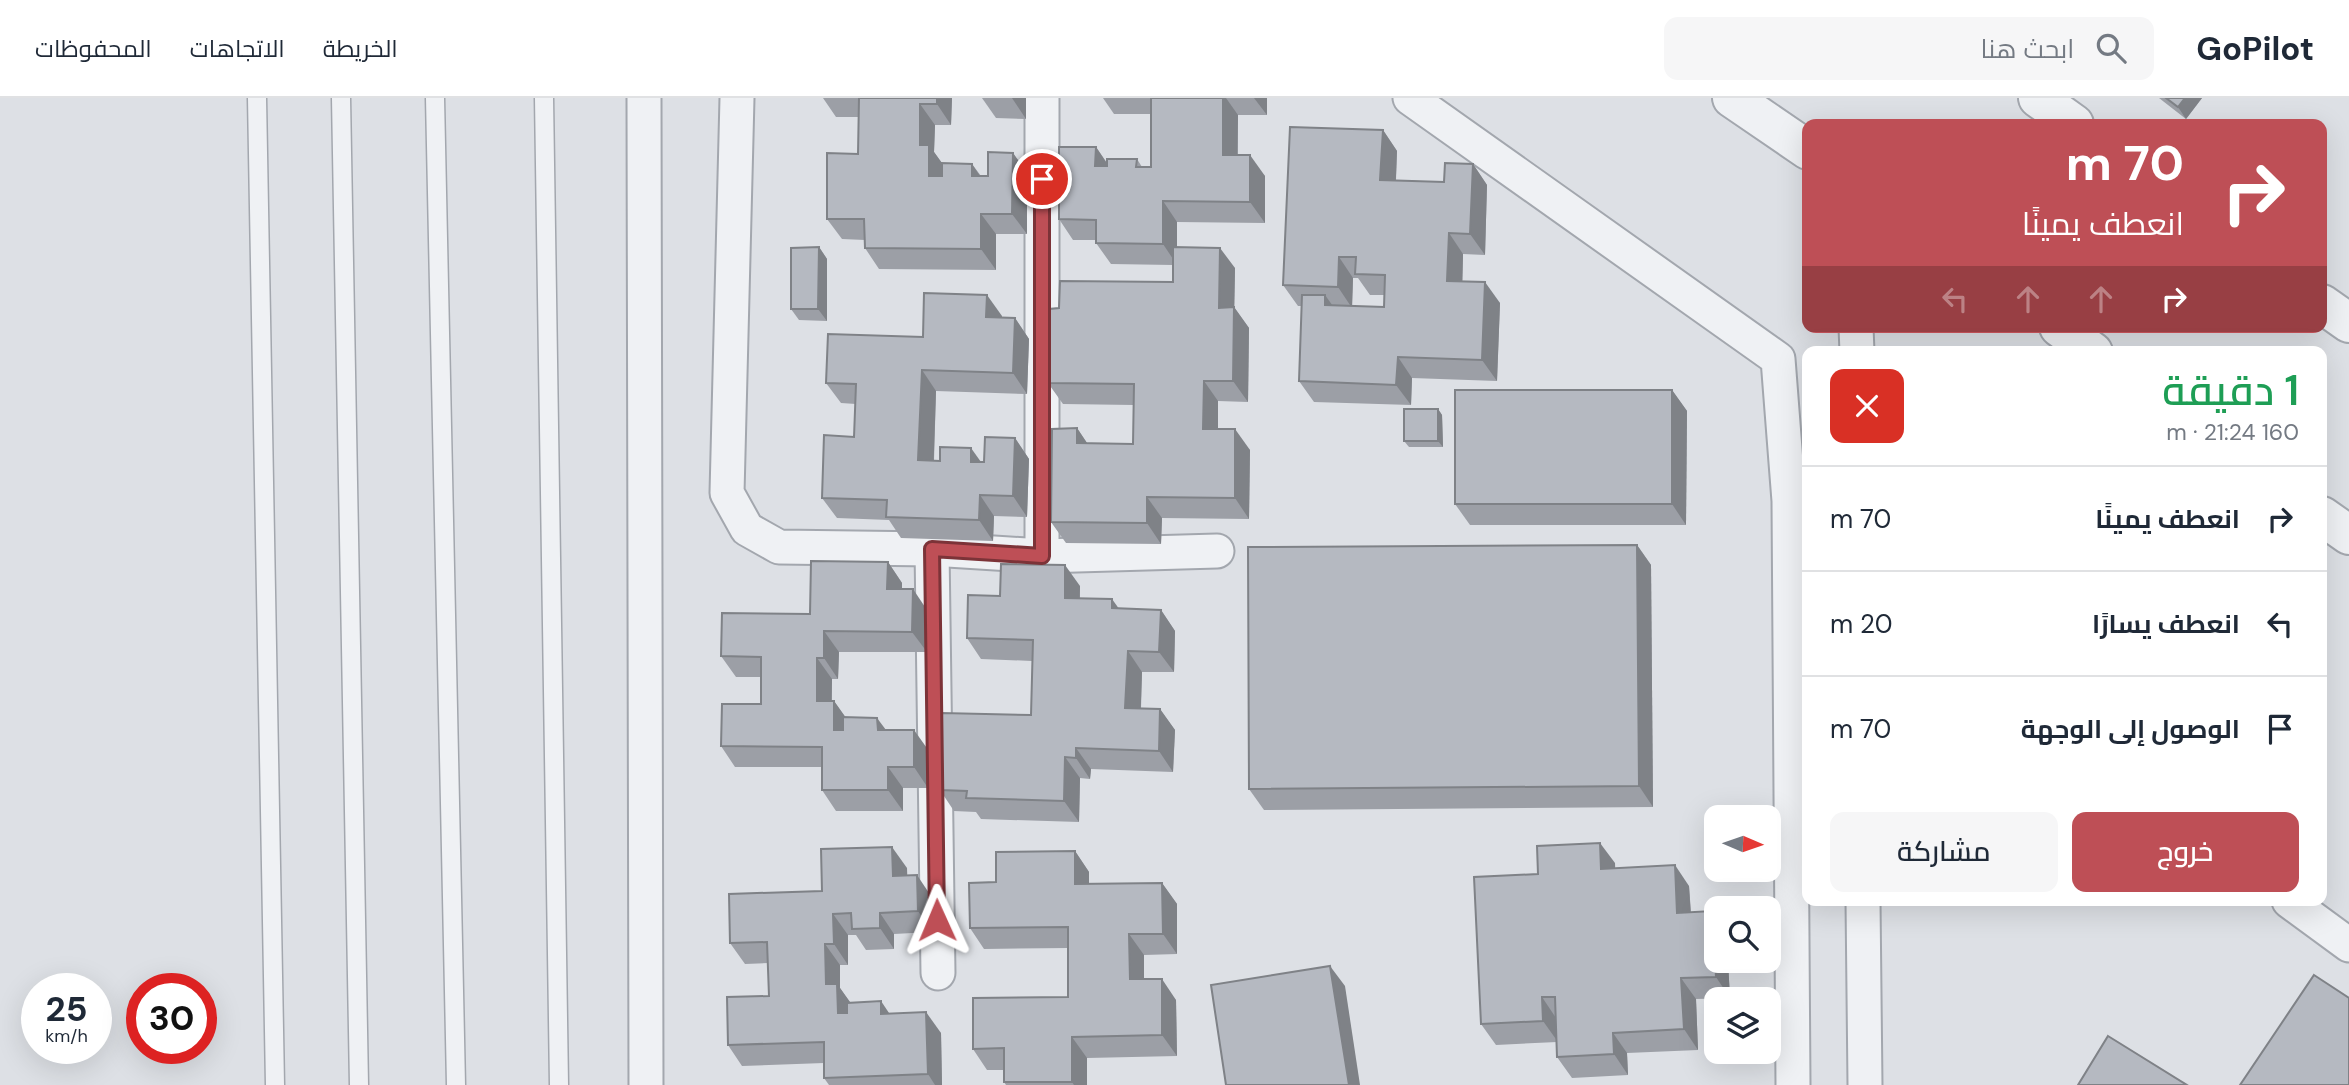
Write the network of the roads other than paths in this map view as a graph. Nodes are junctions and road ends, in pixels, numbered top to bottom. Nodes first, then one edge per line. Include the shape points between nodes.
1 (257, 98) edge
2 (341, 98) edge
3 (435, 98) edge
4 (544, 98) edge
5 (644, 98) edge
6 (737, 98) edge
7 (1042, 98) edge
8 (1410, 98) edge
9 (1731, 98) edge
10 (2038, 98) edge
11 (2067, 119) edge
12 (1802, 146) edge
13 (2327, 308) edge
14 (2349, 323) edge
15 (2067, 333) edge
16 (2085, 346) edge
17 (2327, 520) edge
18 (2349, 535) edge
19 (932, 549) junction
20 (1217, 551) dead end
21 (1042, 556) junction
22 (1863, 906) edge
23 (2296, 906) edge
24 (2349, 945) edge
25 (938, 973) dead end
26 (275, 1085) edge
27 (359, 1085) edge
28 (456, 1085) edge
29 (559, 1085) edge
30 (646, 1085) edge
31 (1793, 1085) edge
32 (1865, 1085) edge

1 - 26 lane
2 - 27 lane
3 - 28 lane
4 - 29 lane
5 - 30 street
6 - 19 street via 727,493 747,529 779,547
7 - 21 street
8 - 31 street via 1778,359 1789,501
9 - 12 street
10 - 11 street
13 - 14 street
15 - 16 street
17 - 18 street
19 - 21 street
19 - 25 street
20 - 21 street
22 - 32 street
23 - 24 street

